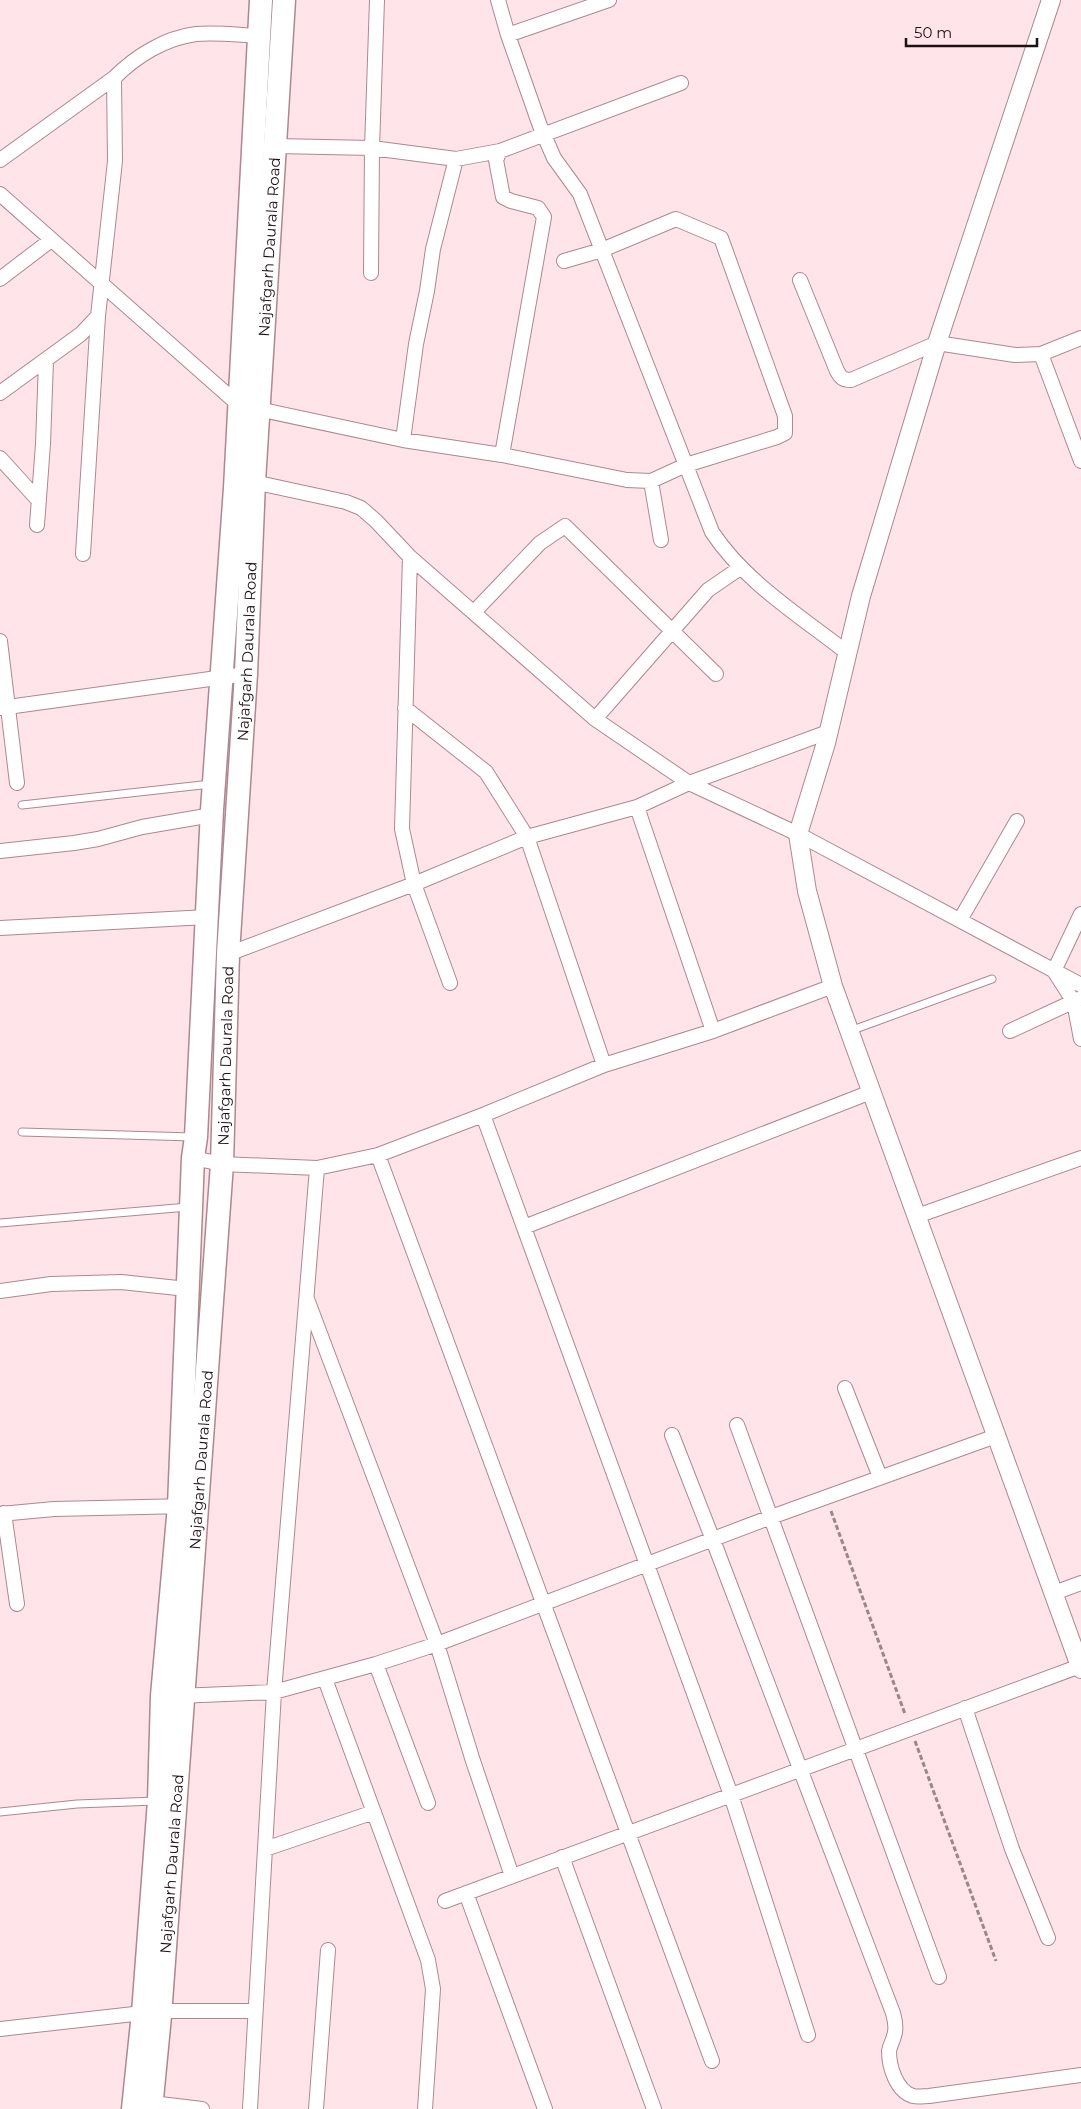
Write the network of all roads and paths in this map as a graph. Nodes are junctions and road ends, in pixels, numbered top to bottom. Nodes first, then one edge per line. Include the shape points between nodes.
1 (261, 0) edge
2 (284, 0) edge
3 (377, 0) edge
4 (498, 0) edge
5 (609, 0) edge
6 (1050, 0) edge
7 (508, 35) junction
8 (259, 36) junction
9 (114, 78) junction
10 (681, 83) dead end
11 (546, 136) junction
12 (276, 146) junction
13 (372, 148) junction
14 (500, 151) junction
15 (456, 159) junction
16 (0, 160) edge
17 (0, 194) edge
18 (51, 240) junction
19 (602, 250) junction
20 (564, 261) dead end
21 (371, 273) dead end
22 (0, 279) edge
23 (800, 280) dead end
24 (102, 286) junction
25 (98, 316) junction
26 (1081, 338) edge
27 (937, 343) junction
28 (1041, 354) junction
29 (46, 361) junction
30 (0, 393) edge
31 (249, 407) junction
32 (403, 440) junction
33 (502, 455) junction
34 (0, 458) edge
35 (1081, 461) edge
36 (686, 465) junction
37 (651, 481) junction
38 (254, 482) junction
39 (39, 501) junction
40 (37, 526) dead end
41 (661, 540) dead end
42 (83, 554) dead end
43 (410, 557) junction
44 (740, 568) junction
45 (474, 612) junction
46 (672, 630) junction
47 (0, 640) edge
48 (846, 652) junction
49 (246, 674) junction
50 (716, 674) dead end
51 (222, 678) junction
52 (4, 708) edge
53 (404, 708) junction
54 (594, 719) junction
55 (828, 732) junction
56 (17, 783) dead end
57 (689, 783) junction
58 (214, 784) junction
59 (22, 805) dead end
60 (637, 807) junction
61 (212, 815) junction
62 (1017, 821) dead end
63 (798, 834) junction
64 (527, 837) junction
65 (0, 851) edge
66 (414, 884) junction
67 (1081, 914) edge
68 (207, 917) junction
69 (960, 920) junction
70 (0, 928) edge
71 (228, 954) junction
72 (1054, 972) junction
73 (992, 979) dead end
74 (450, 983) dead end
75 (1081, 985) edge
76 (833, 986) junction
77 (1077, 1000) edge
78 (713, 1031) junction
79 (850, 1031) junction
80 (1010, 1031) dead end
81 (1081, 1039) edge
82 (604, 1065) junction
83 (871, 1092) junction
84 (484, 1115) junction
85 (22, 1132) dead end
86 (194, 1148) junction
87 (378, 1155) junction
88 (1081, 1158) edge
89 (222, 1164) junction
90 (317, 1168) junction
91 (191, 1206) junction
92 (917, 1216) junction
93 (0, 1223) edge
94 (524, 1227) junction
95 (187, 1289) junction
96 (0, 1290) edge
97 (305, 1294) junction
98 (845, 1388) dead end
99 (737, 1425) dead end
100 (672, 1435) dead end
101 (996, 1436) junction
102 (880, 1477) junction
103 (188, 1506) junction
104 (2, 1513) edge
105 (771, 1517) junction
106 (713, 1540) junction
107 (646, 1563) junction
108 (1081, 1583) edge
109 (1054, 1593) junction
110 (543, 1603) junction
111 (17, 1604) dead end
112 (437, 1644) junction
113 (376, 1664) junction
114 (1080, 1668) edge
115 (325, 1679) junction
116 (274, 1692) junction
117 (173, 1696) junction
118 (965, 1708) junction
119 (856, 1749) junction
120 (801, 1769) junction
121 (731, 1795) junction
122 (159, 1801) junction
123 (428, 1804) dead end
124 (0, 1812) edge
125 (374, 1812) junction
126 (628, 1833) junction
127 (265, 1849) junction
128 (562, 1857) junction
129 (512, 1876) junction
130 (466, 1893) junction
131 (445, 1901) dead end
132 (1048, 1938) dead end
133 (328, 1950) dead end
134 (939, 1977) dead end
135 (255, 2011) junction
136 (152, 2012) junction
137 (0, 2029) edge
138 (808, 2035) dead end
139 (712, 2061) dead end
140 (1081, 2075) edge
141 (145, 2107) edge
142 (202, 2109) edge
143 (250, 2109) edge
144 (316, 2109) edge
145 (425, 2109) edge
146 (545, 2109) edge
147 (654, 2109) edge

1 - 8 main road, Najafgarh Daurala Road
2 - 12 main road, Najafgarh Daurala Road
3 - 13 street
4 - 7 street
5 - 7 street
6 - 27 street
7 - 11 street
8 - 9 street via 198,34 175,38 153,48
8 - 31 main road, Najafgarh Daurala Road
9 - 16 street
9 - 24 street via 115,161
10 - 11 street
11 - 14 street
11 - 19 street via 554,158 580,194
12 - 13 street
12 - 31 main road, Najafgarh Daurala Road
13 - 15 street
13 - 21 street
14 - 15 street
14 - 33 street via 496,160 502,197 538,208 544,217
15 - 32 street via 433,249
17 - 18 street
18 - 22 street
18 - 24 street
19 - 20 street
19 - 36 street
19 - 36 street via 676,219 721,238 785,416 786,427 785,433 777,437
23 - 27 street via 840,378 851,380
24 - 25 street
24 - 31 street
25 - 29 street
25 - 42 street
26 - 28 street
27 - 28 street via 1015,355
27 - 48 street
28 - 35 street
29 - 30 street
29 - 39 street
31 - 32 street
31 - 38 main road, Najafgarh Daurala Road
31 - 51 main road, Najafgarh Daurala Road
32 - 33 street
33 - 37 street via 627,480
34 - 39 street
36 - 37 street
36 - 44 street via 712,532
37 - 41 street
38 - 43 street via 361,508
38 - 49 main road, Najafgarh Daurala Road
39 - 40 street
43 - 45 street
43 - 53 street
44 - 46 street via 708,590
44 - 48 street
45 - 46 street via 540,543 565,526
45 - 54 street
46 - 50 street
46 - 54 street
47 - 52 street
48 - 55 street
49 - 51 street
49 - 71 main road, Najafgarh Daurala Road
51 - 52 street
51 - 58 main road, Najafgarh Daurala Road
52 - 56 street
53 - 64 street via 486,772
53 - 66 street via 402,830
54 - 57 street
55 - 57 street
55 - 63 street
57 - 60 street
57 - 63 street
58 - 59 lane
58 - 61 main road, Najafgarh Daurala Road
60 - 64 street
60 - 78 street
61 - 65 street via 142,827 98,839
61 - 68 main road, Najafgarh Daurala Road
62 - 69 street
63 - 69 street
63 - 76 street via 806,891
64 - 66 street
64 - 82 street
66 - 71 street
66 - 74 street
67 - 72 street
68 - 70 street
68 - 86 main road, Najafgarh Daurala Road
69 - 72 street
71 - 89 main road, Najafgarh Daurala Road
72 - 75 street
72 - 77 street
73 - 79 lane
76 - 78 street
76 - 79 street
77 - 80 street
77 - 81 street
78 - 82 street
79 - 83 street
82 - 84 street
83 - 92 street
83 - 94 street
84 - 87 street
84 - 94 street
85 - 86 lane
86 - 89 street
86 - 91 main road, Najafgarh Daurala Road
87 - 90 street
87 - 110 street
88 - 92 street
89 - 90 street
89 - 103 main road, Najafgarh Daurala Road
90 - 97 street
91 - 93 lane
91 - 95 main road, Najafgarh Daurala Road
92 - 101 street
94 - 107 street
95 - 96 street via 121,1282 51,1284
95 - 103 main road, Najafgarh Daurala Road
97 - 112 street
97 - 116 street
98 - 102 street
99 - 105 street
100 - 106 street
101 - 102 street
101 - 109 street
102 - 105 street
103 - 104 street
103 - 117 main road, Najafgarh Daurala Road
104 - 111 street
105 - 106 street
105 - 119 street
106 - 107 street
106 - 120 street
107 - 110 street
107 - 121 street
108 - 109 street
109 - 114 street
110 - 112 street
110 - 126 street
112 - 113 street
112 - 129 street
113 - 115 street
113 - 123 street
114 - 118 street
115 - 116 street
115 - 125 street
116 - 117 street
116 - 127 street
117 - 122 main road, Najafgarh Daurala Road
117 - 136 main road, Najafgarh Daurala Road
118 - 119 street
118 - 132 street via 1012,1849
119 - 120 street
119 - 134 street
120 - 121 street
120 - 140 street via 893,2013 895,2034 889,2058 905,2092 929,2096
121 - 126 street
121 - 138 street
122 - 124 lane via 77,1804
122 - 136 main road, Najafgarh Daurala Road
125 - 127 street
125 - 145 street via 428,1960 433,1989
126 - 128 street
126 - 139 street
127 - 135 street
128 - 129 street
128 - 147 street
129 - 130 street
130 - 131 street
130 - 146 street
133 - 144 street
135 - 136 street
135 - 143 street
136 - 137 street
136 - 141 main road, Najafgarh Daurala Road
141 - 142 street

